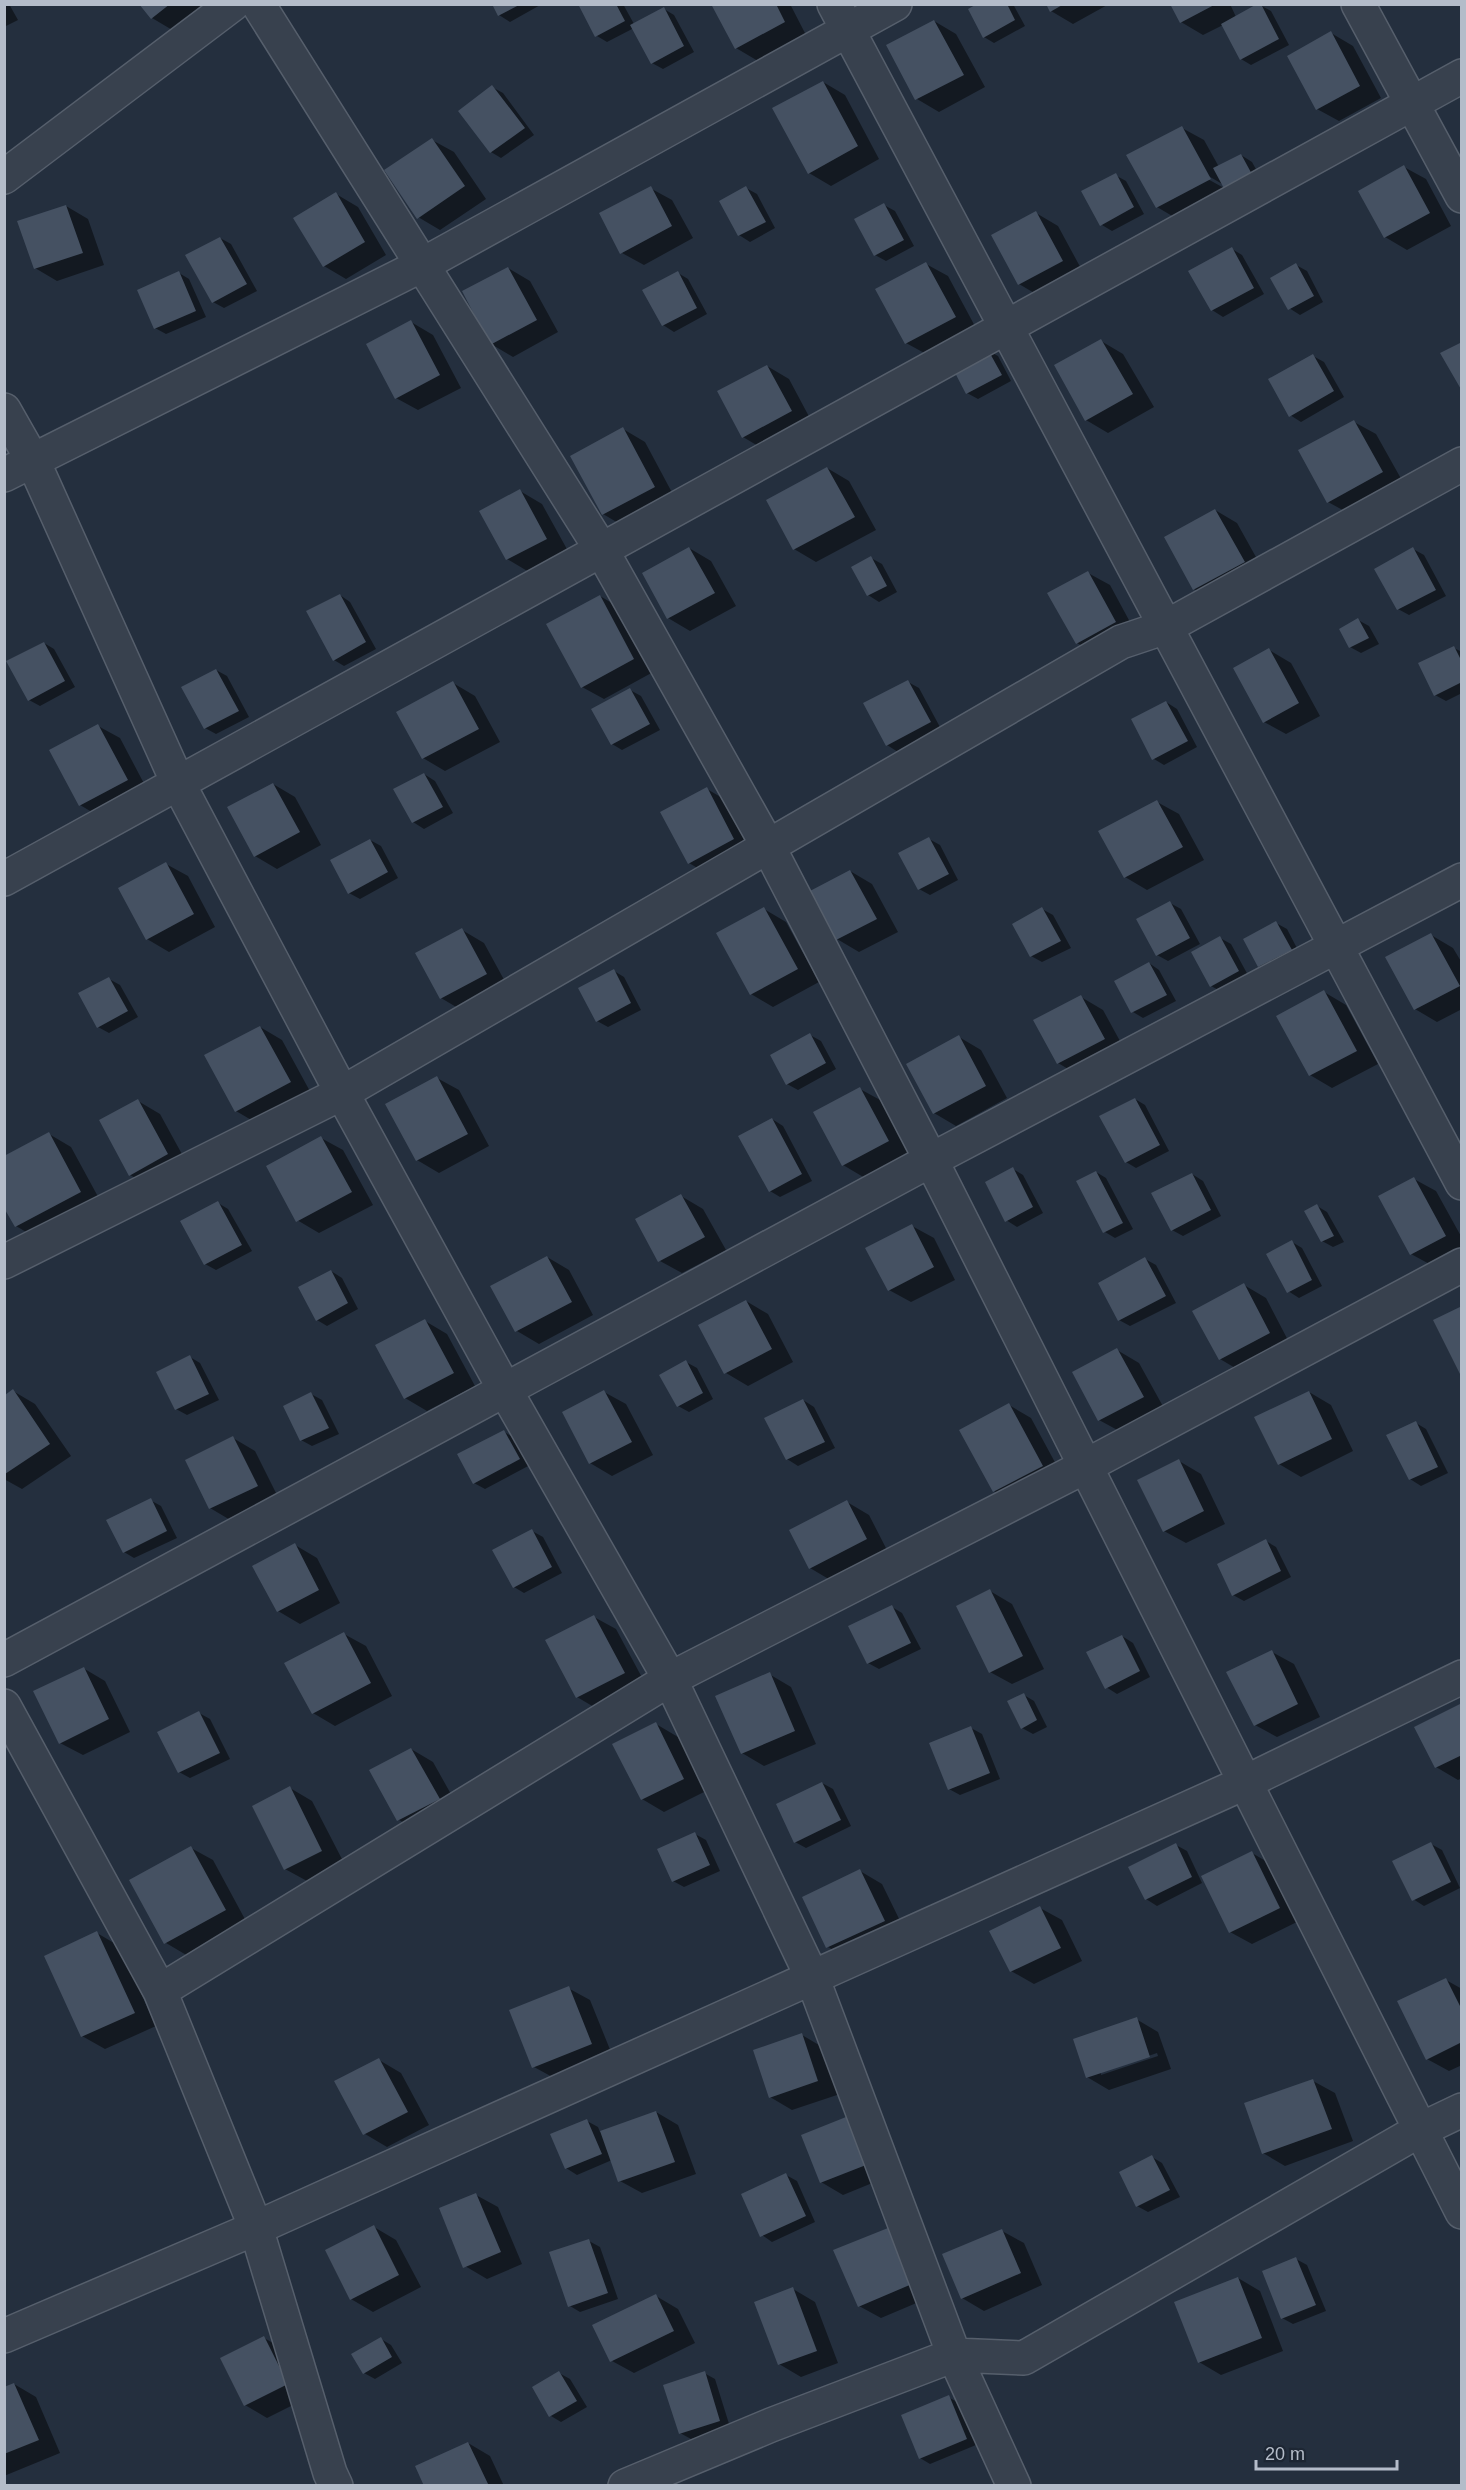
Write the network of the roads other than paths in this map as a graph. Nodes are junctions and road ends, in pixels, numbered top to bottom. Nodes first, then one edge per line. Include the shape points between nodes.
1 (233, 4) edge
2 (258, 4) edge
3 (895, 4) edge
4 (1358, 4) edge
5 (842, 18) edge
6 (1461, 76) edge
7 (1411, 104) junction
8 (4, 177) edge
9 (1461, 196) edge
10 (422, 265) junction
11 (1004, 327) junction
12 (4, 410) edge
13 (1461, 464) edge
14 (19, 468) edge
15 (601, 549) junction
16 (1166, 627) junction
17 (178, 783) junction
18 (768, 846) junction
19 (4, 879) edge
20 (1461, 880) edge
21 (1337, 947) junction
22 (342, 1093) junction
23 (932, 1160) junction
24 (1461, 1183) edge
25 (4, 1262) edge
26 (1461, 1265) edge
27 (505, 1390) junction
28 (1084, 1467) junction
29 (4, 1660) edge
30 (1461, 1677) edge
31 (670, 1679) junction
32 (4, 1706) edge
33 (1244, 1783) junction
34 (813, 1977) junction
35 (160, 1991) junction
36 (1461, 2110) edge
37 (1420, 2130) junction
38 (1461, 2212) edge
39 (256, 2228) junction
40 (4, 2336) edge
41 (954, 2355) junction
42 (336, 2486) edge
43 (625, 2486) edge
44 (1014, 2486) edge

1 - 8 street
2 - 10 street
3 - 5 street
4 - 7 street
5 - 10 street
5 - 11 street
6 - 7 street
7 - 9 street
7 - 11 street
10 - 14 street
10 - 15 street
11 - 15 street
11 - 16 street
12 - 14 street
13 - 16 street
14 - 17 street
15 - 17 street
15 - 18 street
16 - 18 street via 1121,642
16 - 21 street
17 - 19 street
17 - 22 street
18 - 22 street
18 - 23 street
20 - 21 street
21 - 23 street
21 - 24 street
22 - 25 street
22 - 27 street
23 - 27 street
23 - 28 street
26 - 28 street
27 - 29 street
27 - 31 street
28 - 31 street
28 - 33 street
30 - 33 street
31 - 34 street
31 - 35 street
32 - 35 street
33 - 34 street
33 - 37 street
34 - 39 street
34 - 41 street
35 - 39 street
36 - 37 street
37 - 38 street
37 - 41 street via 1024,2358
39 - 40 street
39 - 42 street
41 - 43 street
41 - 44 street

